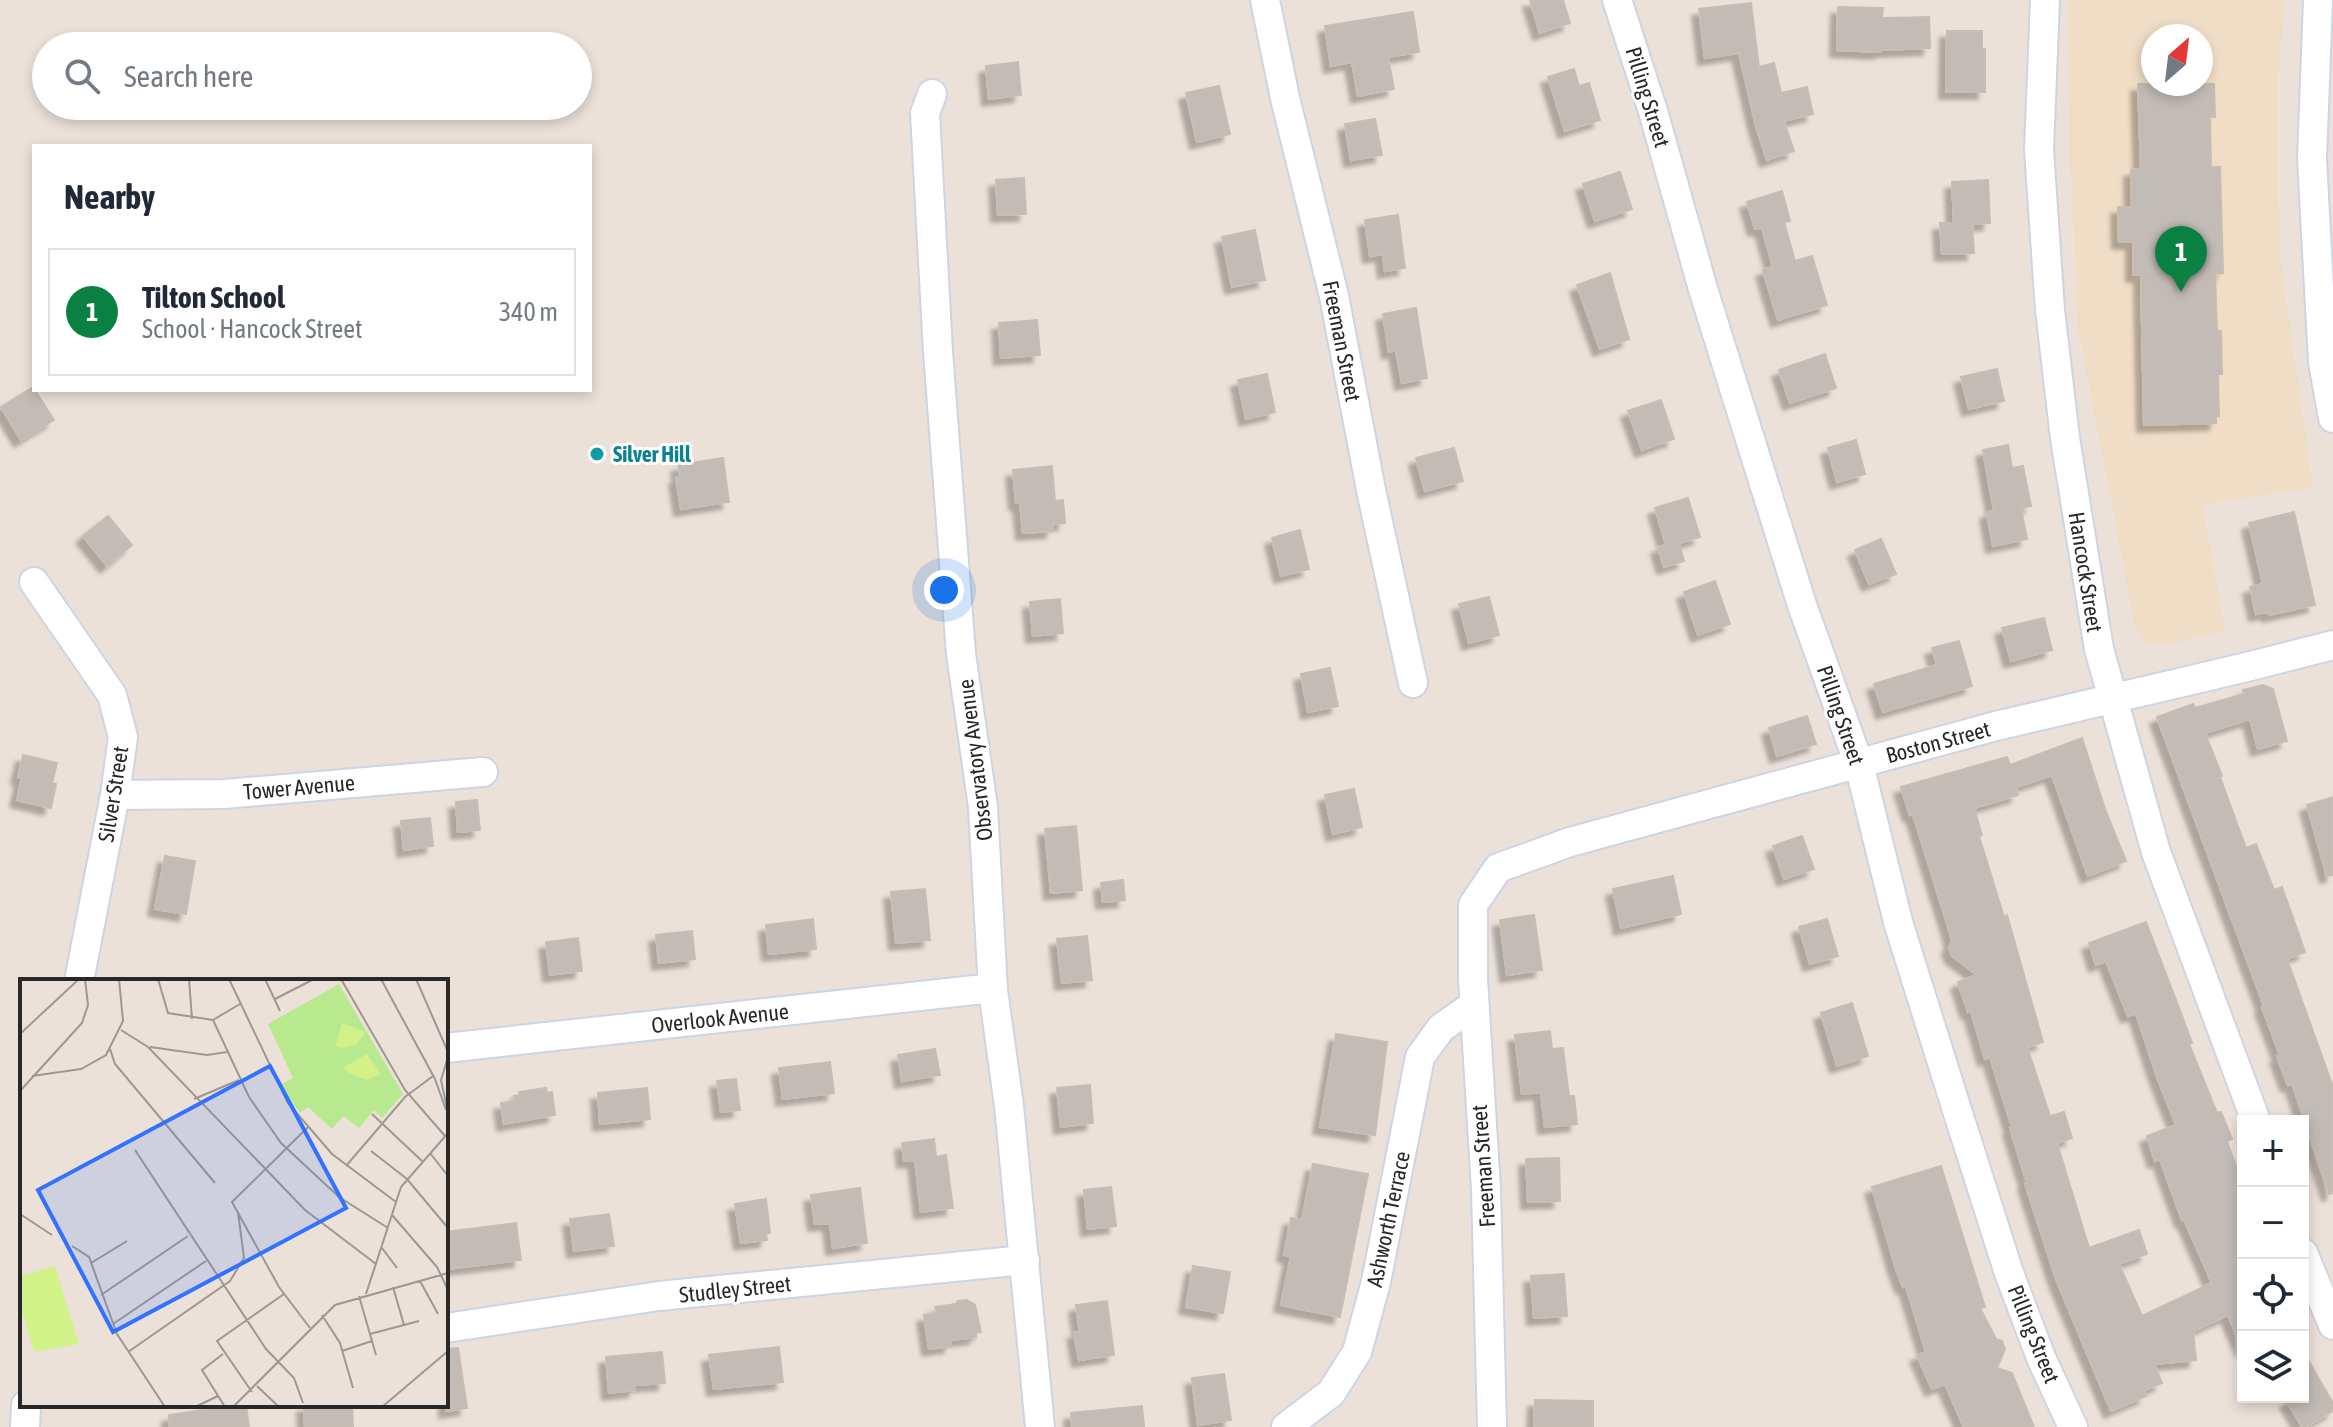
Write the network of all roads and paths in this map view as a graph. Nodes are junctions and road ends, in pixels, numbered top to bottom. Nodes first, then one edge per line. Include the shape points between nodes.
1 (1265, 0) edge
2 (1617, 0) edge
3 (2045, 0) edge
4 (2318, 0) edge
5 (932, 94) dead end
6 (2333, 418) edge
7 (34, 582) dead end
8 (2333, 645) edge
9 (1413, 683) dead end
10 (2113, 697) junction
11 (1859, 764) junction
12 (483, 772) dead end
13 (115, 795) junction
14 (1473, 905) joint
15 (79, 979) edge
16 (993, 988) junction
17 (1474, 1005) junction
18 (448, 1048) edge
19 (2254, 1115) edge
20 (2306, 1259) edge
21 (1025, 1260) junction
22 (2333, 1325) edge
23 (448, 1328) edge
24 (26, 1407) edge
25 (25, 1427) edge
26 (1040, 1427) edge
27 (1286, 1427) edge
28 (1492, 1427) edge
29 (2073, 1427) edge

1 - 9 street, Freeman Street via 1334,296
2 - 11 street, Pilling Street via 1802,605
3 - 10 street, Hancock Street via 2039,150 2050,310 2096,635
4 - 6 street via 2312,159 2323,362
5 - 16 street, Observatory Avenue via 925,113 938,352 961,654 983,807
7 - 13 street, Silver Street via 112,695 123,737
8 - 10 street, Boston Street
10 - 11 street, Boston Street
10 - 19 street, Hancock Street via 2156,852
11 - 14 street, Boston Street via 1519,860 1498,868
11 - 29 street, Pilling Street via 1898,922 2009,1273
12 - 13 street, Tower Avenue via 224,794
13 - 15 street, Silver Street
14 - 17 street, Freeman Street
16 - 18 street, Overlook Avenue
16 - 21 street, Observatory Avenue
17 - 27 street, Ashworth Terrace via 1441,1028 1420,1057 1357,1352 1331,1393
17 - 28 street, Freeman Street via 1486,1189
20 - 22 street
21 - 23 street, Studley Street via 659,1296
21 - 26 street, Observatory Avenue
24 - 25 street

